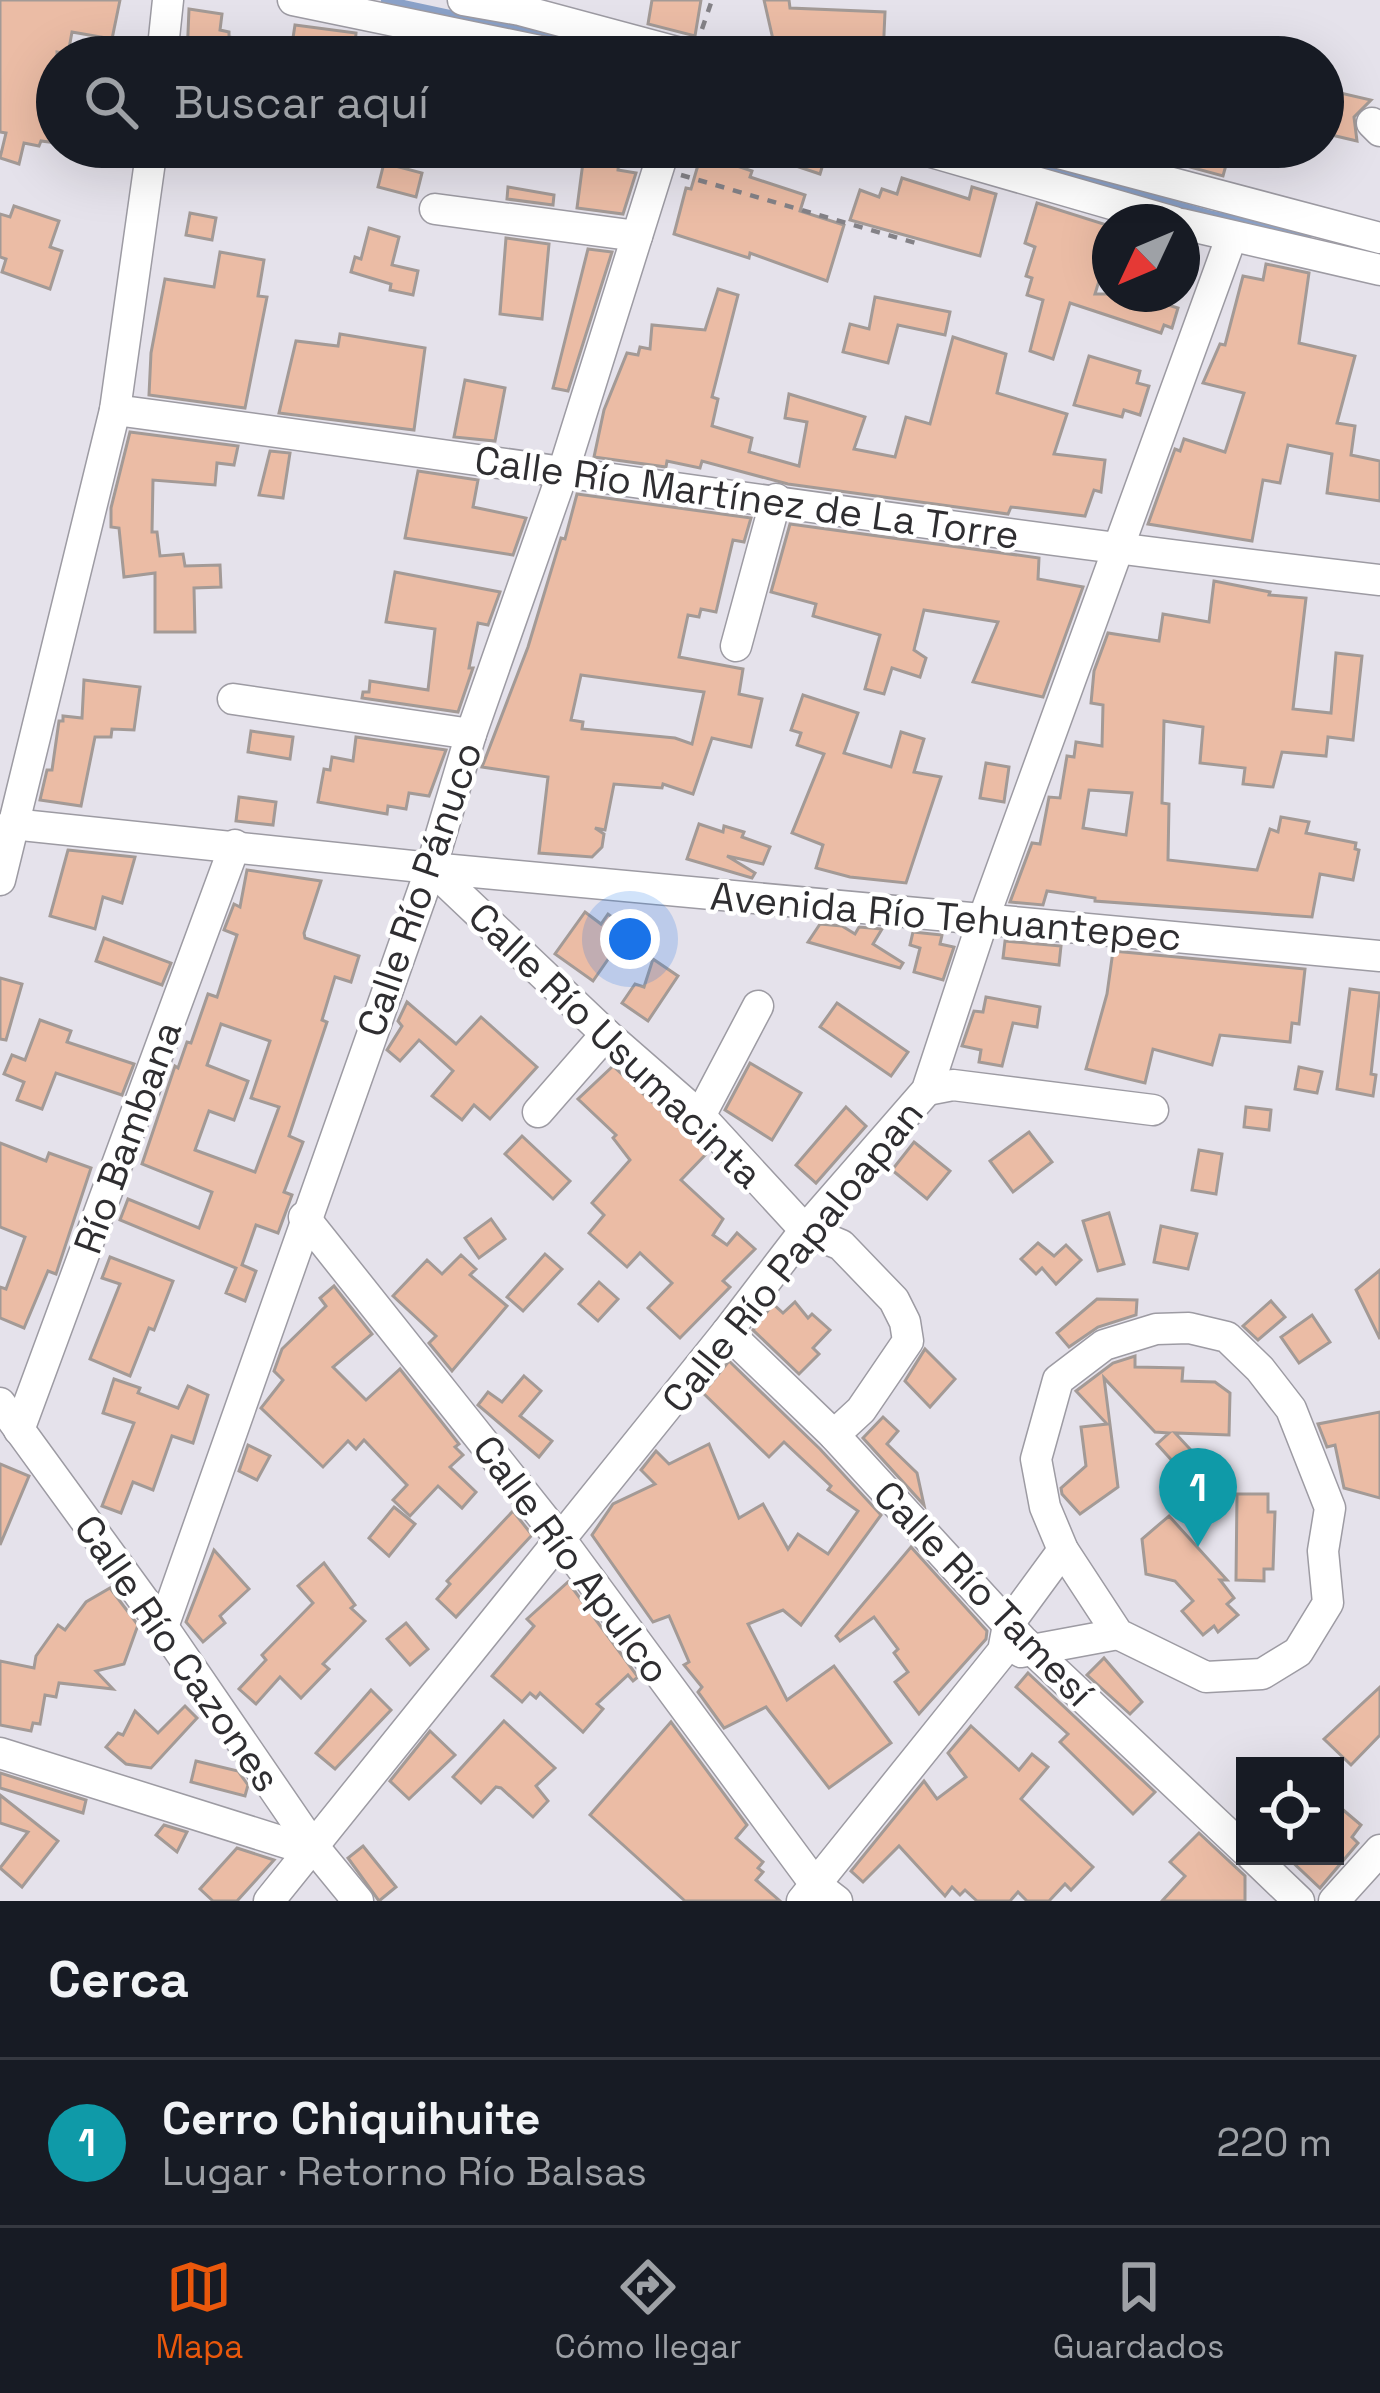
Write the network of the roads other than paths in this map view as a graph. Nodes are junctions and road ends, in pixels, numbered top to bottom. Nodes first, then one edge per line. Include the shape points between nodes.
1 (168, 0) edge
2 (293, 0) edge
3 (464, 0) edge
4 (164, 36) edge
5 (467, 36) edge
6 (617, 36) edge
7 (149, 168) edge
8 (659, 168) edge
9 (987, 168) edge
10 (1115, 168) edge
11 (1112, 204) edge
12 (435, 209) dead end
13 (1200, 229) edge
14 (638, 236) junction
15 (1231, 238) junction
16 (1380, 238) edge
17 (1380, 270) edge
18 (115, 410) junction
19 (565, 469) junction
20 (776, 499) junction
21 (1118, 550) junction
22 (1380, 580) edge
23 (736, 646) dead end
24 (233, 699) dead end
25 (472, 734) junction
26 (12, 824) junction
27 (235, 845) junction
28 (431, 868) junction
29 (0, 880) edge
30 (983, 920) junction
31 (1380, 956) edge
32 (758, 1006) dead end
33 (606, 1034) junction
34 (927, 1090) junction
35 (1154, 1110) dead end
36 (538, 1112) dead end
37 (700, 1116) junction
38 (304, 1217) junction
39 (805, 1230) junction
40 (728, 1332) junction
41 (0, 1403) edge
42 (19, 1430) junction
43 (834, 1436) junction
44 (561, 1540) junction
45 (1064, 1550) junction
46 (163, 1628) junction
47 (1118, 1634) junction
48 (1005, 1638) junction
49 (1035, 1652) junction
50 (0, 1754) edge
51 (1236, 1842) edge
52 (311, 1848) junction
53 (1380, 1850) edge
54 (1261, 1865) edge
55 (818, 1895) edge
56 (269, 1901) edge
57 (358, 1901) edge
58 (1299, 1901) edge
59 (1334, 1901) edge

1 - 4 street
2 - 5 street
3 - 6 street
7 - 18 street
8 - 14 street, Calle Río Pánuco
9 - 11 street
10 - 16 street
12 - 14 street
13 - 15 street
14 - 19 street, Calle Río Pánuco
15 - 17 street
15 - 21 street, Calle Río Papaloapan
18 - 19 street, Calle Río Martínez de La Torre
18 - 26 street
19 - 20 street, Calle Río Martínez de La Torre
19 - 25 street, Calle Río Pánuco
20 - 21 street, Calle Río Martínez de La Torre
20 - 23 street
21 - 22 street, Calle Río Martínez de La Torre
21 - 30 street, Calle Río Papaloapan
24 - 25 street
25 - 28 street, Calle Río Pánuco
26 - 27 street, Avenida Río Tehuantepec
26 - 29 street
27 - 28 street, Avenida Río Tehuantepec
27 - 42 street, Río Bambana
28 - 30 street, Avenida Río Tehuantepec
28 - 33 street, Calle Río Usumacinta
28 - 38 street, Calle Río Pánuco
30 - 31 street, Avenida Río Tehuantepec
30 - 34 street, Calle Río Papaloapan
32 - 37 street
33 - 36 street
33 - 37 street, Calle Río Usumacinta
34 - 35 street via 953,1085
34 - 39 street, Calle Río Papaloapan
37 - 39 street, Calle Río Usumacinta
38 - 44 street, Calle Río Apulco
38 - 46 street, Calle Río Pánuco
39 - 40 street, Calle Río Papaloapan
39 - 43 street, Calle Río Usumacinta via 841,1245 894,1300 908,1341
40 - 43 street, Calle Río Tamesí
40 - 44 street, Calle Río Papaloapan
41 - 42 street, Calle Río Cazones
42 - 46 street, Calle Río Cazones
43 - 48 street, Calle Río Tamesí
44 - 52 street, Calle Río Papaloapan
44 - 55 street, Calle Río Apulco
45 - 47 street
45 - 47 street via 1036,1459 1058,1380 1104,1345 1156,1329 1227,1337 1291,1408 1318,1469 1330,1508 1323,1551 1328,1603 1298,1652 1262,1674 1206,1677
45 - 48 street
46 - 52 street, Calle Río Cazones
47 - 49 street
48 - 49 street
48 - 55 street
49 - 51 street, Calle Río Tamesí
50 - 52 street
52 - 56 street, Calle Río Papaloapan
52 - 57 street, Calle Río Cazones
53 - 59 street
54 - 58 street

